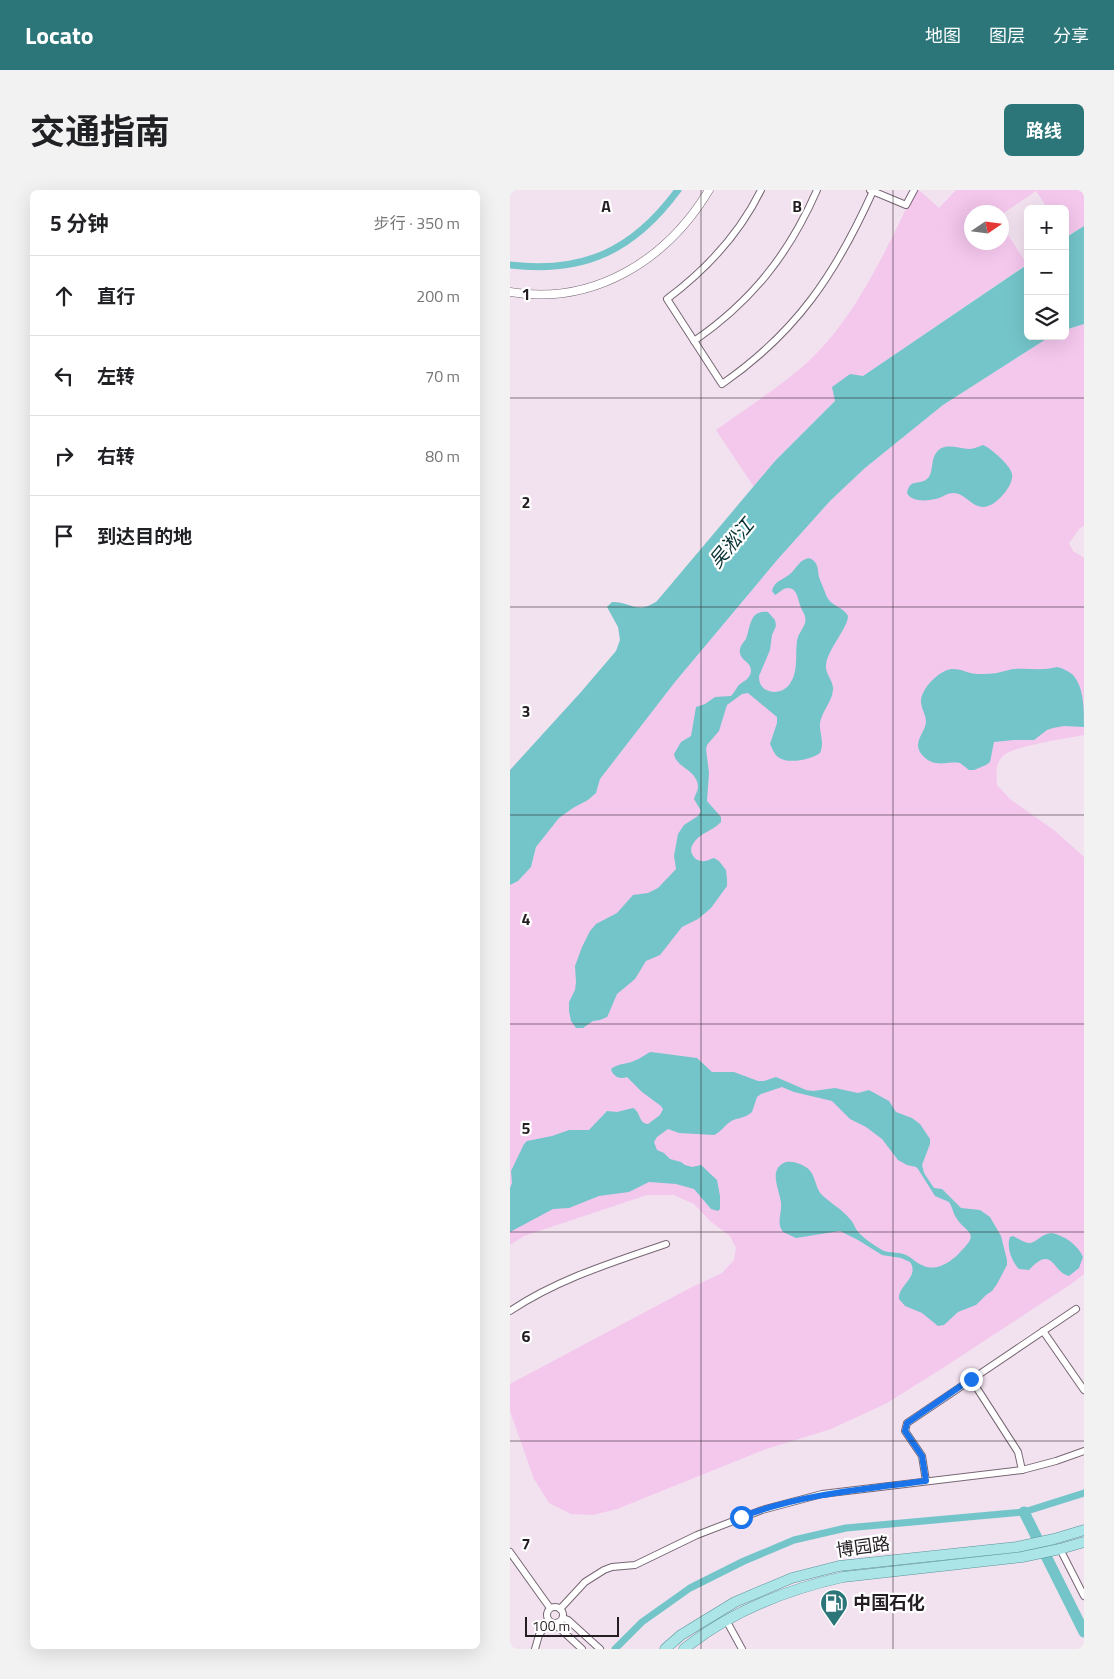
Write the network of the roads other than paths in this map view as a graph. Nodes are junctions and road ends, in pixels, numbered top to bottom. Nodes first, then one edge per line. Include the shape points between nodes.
1 (709, 190) edge
2 (761, 190) edge
3 (817, 190) edge
4 (914, 190) edge
5 (874, 191) edge
6 (510, 292) edge
7 (694, 341) junction
8 (666, 1244) dead end
9 (1076, 1310) dead end
10 (510, 1311) edge
11 (1043, 1331) junction
12 (971, 1379) junction
13 (1084, 1390) edge
14 (1084, 1451) edge
15 (1022, 1470) junction
16 (926, 1481) junction
17 (1084, 1530) edge
18 (1084, 1542) edge
19 (1060, 1550) junction
20 (510, 1552) edge
21 (1084, 1596) edge
22 (550, 1608) junction
23 (560, 1609) junction
24 (563, 1618) junction
25 (726, 1620) junction
26 (549, 1621) junction
27 (556, 1624) junction
28 (536, 1649) edge
29 (582, 1649) edge
30 (600, 1649) edge
31 (665, 1649) edge
32 (684, 1649) edge
33 (742, 1649) edge

1 - 6 street via 671,240 620,276 572,291
2 - 7 street via 743,223 722,249 667,299
3 - 7 street via 791,242 764,279 732,312
4 - 5 street via 906,206
5 - 7 street via 821,287 797,319 764,352 722,384
8 - 10 street via 566,1280
9 - 11 street
11 - 12 street
11 - 13 street
12 - 15 street via 1018,1452
12 - 16 street via 907,1423 905,1431 924,1459
14 - 15 street
15 - 16 street
16 - 23 street via 822,1494 752,1513 635,1565 612,1567 594,1574
17 - 31 main road, 博园路 via 1017,1547 839,1566 800,1576 735,1602
18 - 19 main road, 博园路
19 - 21 street
19 - 25 main road, 博园路 via 843,1577 781,1594
20 - 22 street
22 - 23 street
22 - 26 street
23 - 24 street
24 - 27 street
24 - 30 street
25 - 32 main road, 博园路
25 - 33 street
26 - 27 street
26 - 28 street via 539,1635
27 - 29 street

